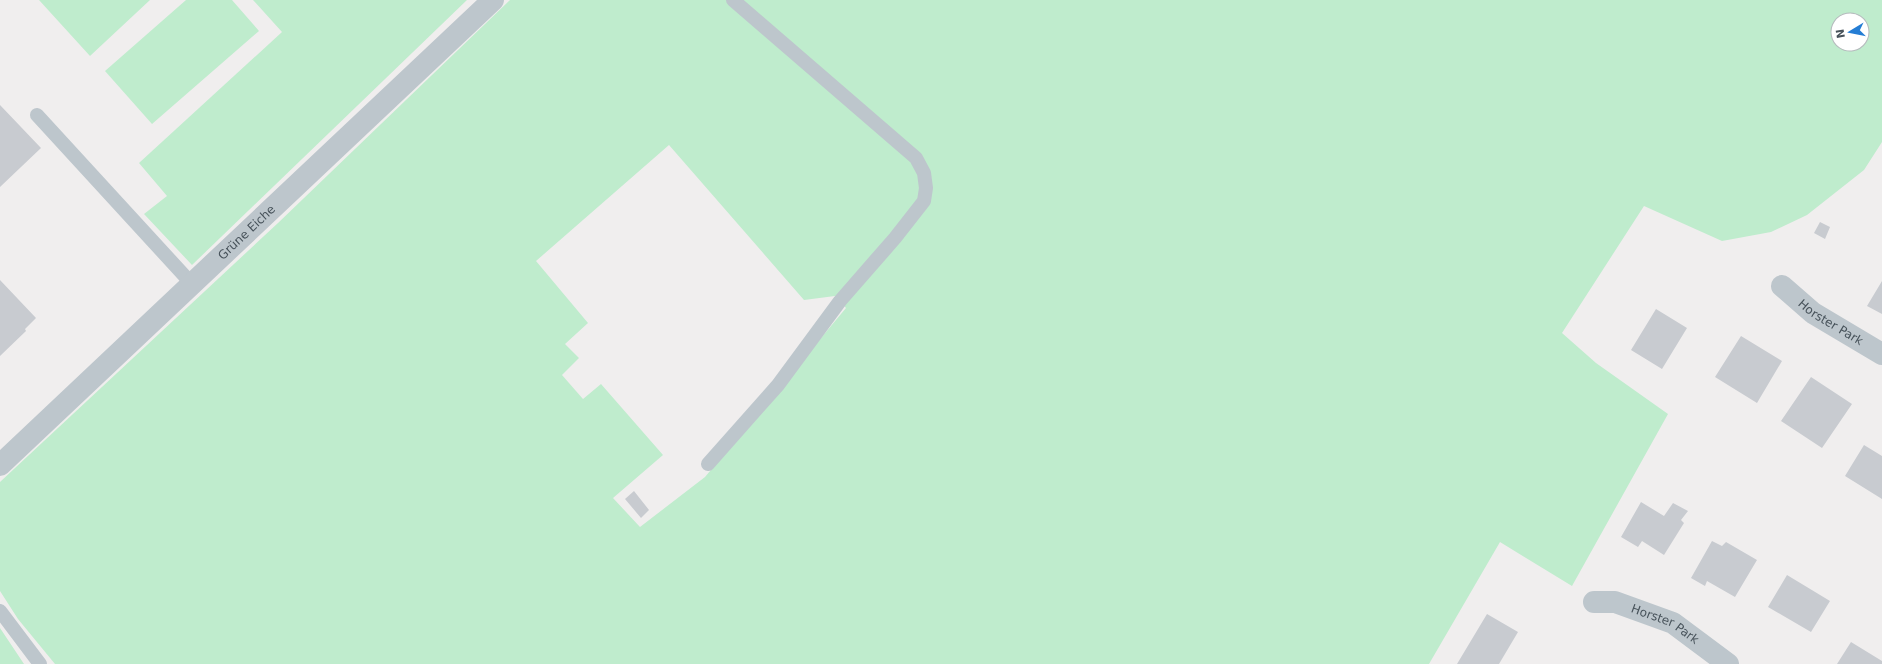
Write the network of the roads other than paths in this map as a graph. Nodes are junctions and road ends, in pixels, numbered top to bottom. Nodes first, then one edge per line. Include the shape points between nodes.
1 (493, 0) edge
2 (733, 0) edge
3 (37, 115) dead end
4 (192, 284) junction
5 (1782, 286) dead end
6 (1882, 354) edge
7 (708, 464) dead end
8 (0, 465) edge
9 (1594, 602) dead end
10 (0, 611) edge
11 (40, 664) edge
12 (1728, 664) edge

1 - 4 street, Grüne Eiche
2 - 7 lane via 916,158 924,173 926,188 924,201 895,238 840,301 778,385
3 - 4 lane
4 - 8 street, Grüne Eiche
5 - 6 street, Horster Park via 1813,313
9 - 12 street, Horster Park via 1615,602 1673,623
10 - 11 lane

